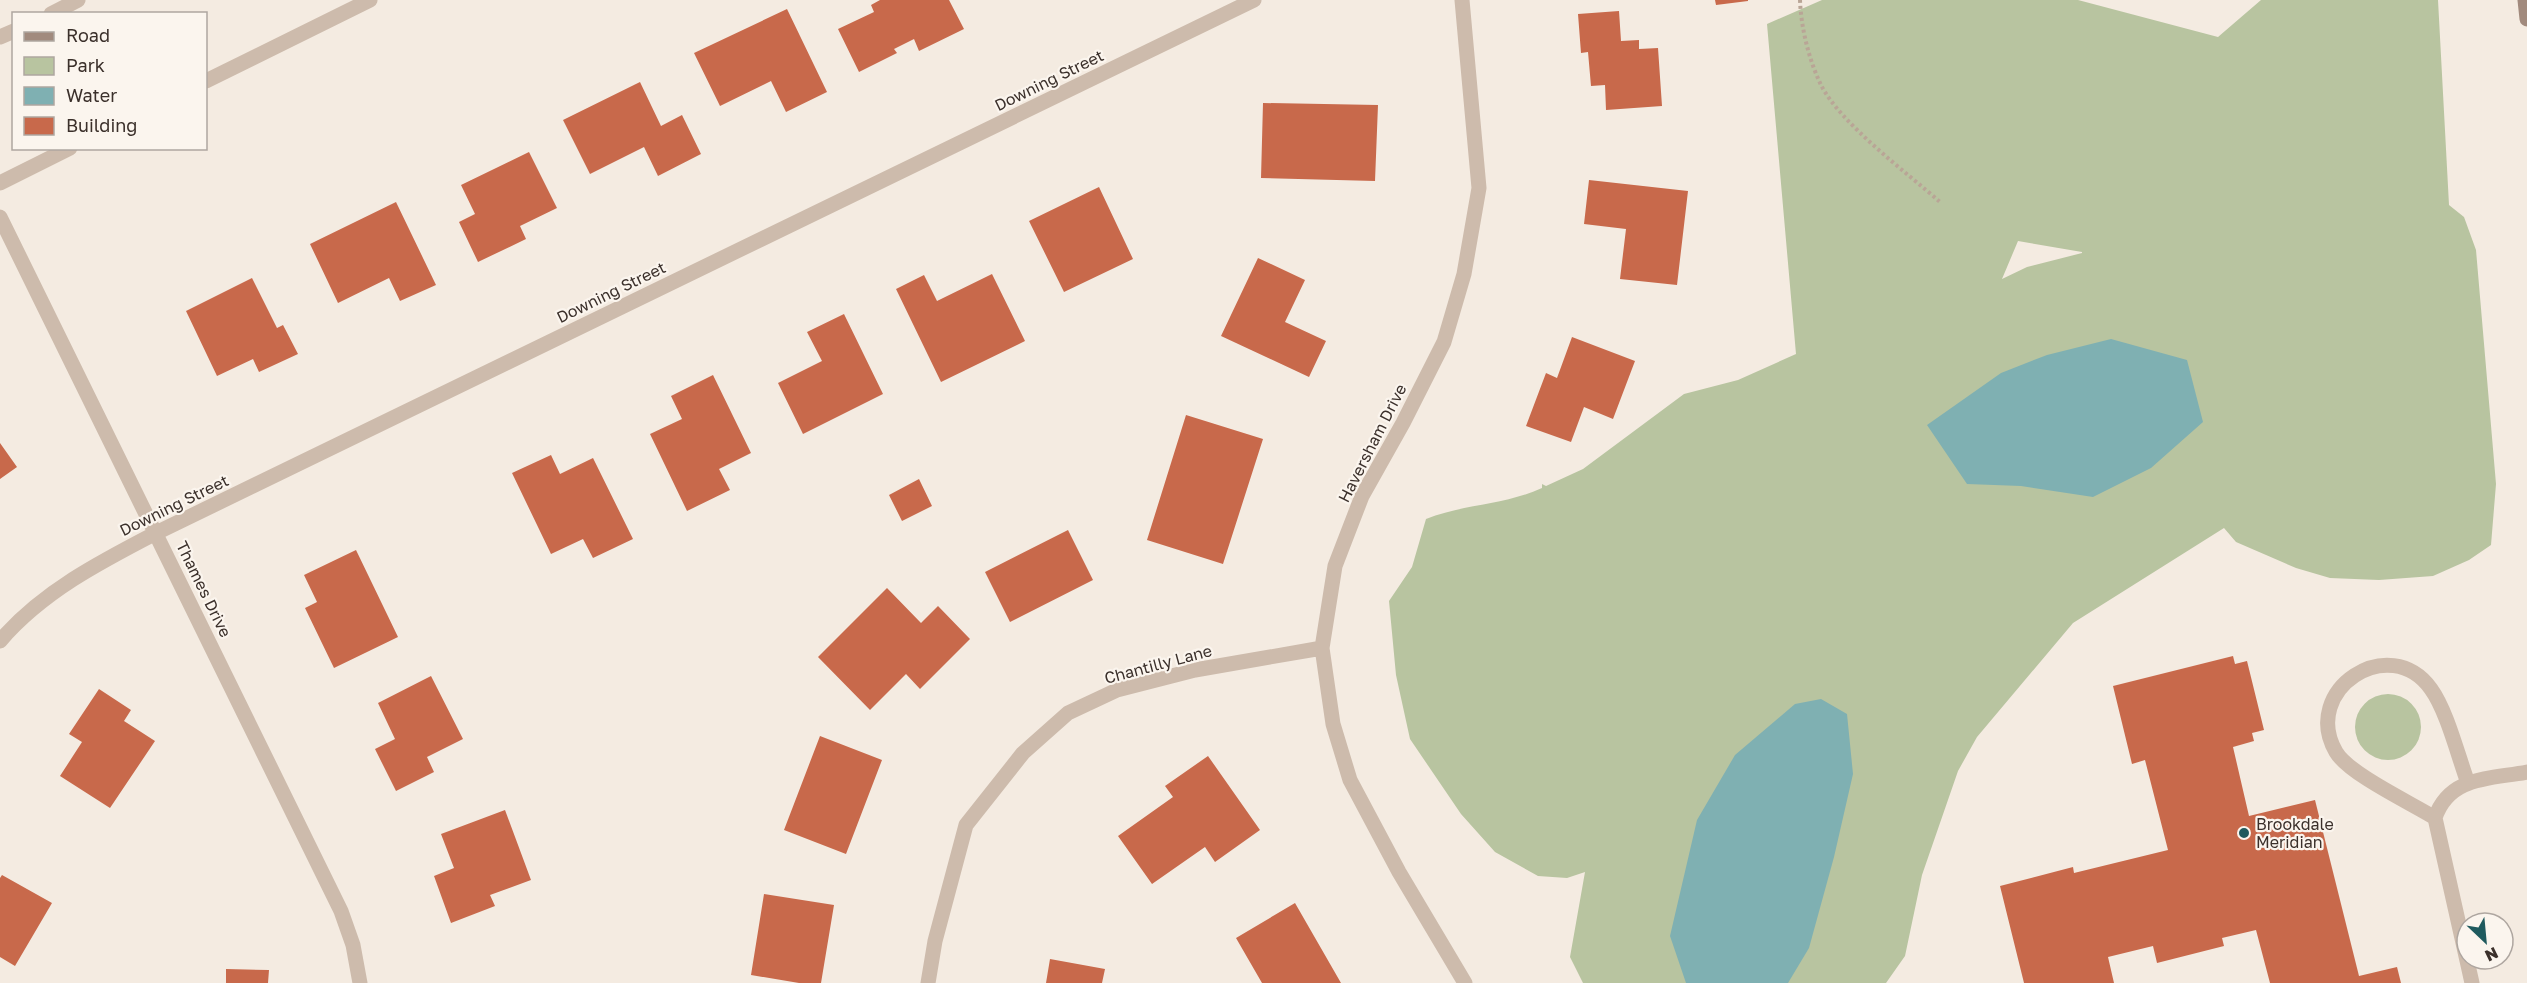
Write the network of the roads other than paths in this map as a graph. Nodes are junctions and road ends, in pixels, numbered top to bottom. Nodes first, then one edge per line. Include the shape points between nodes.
1 (78, 0) edge
2 (370, 0) edge
3 (1254, 0) edge
4 (1462, 0) edge
5 (2525, 0) edge
6 (55, 12) edge
7 (2527, 19) edge
8 (207, 81) edge
9 (66, 150) edge
10 (0, 183) edge
11 (0, 217) edge
12 (156, 533) junction
13 (0, 640) edge
14 (1322, 648) junction
15 (2527, 772) edge
16 (2468, 783) junction
17 (2435, 818) junction
18 (360, 983) edge
19 (928, 983) edge
20 (1465, 983) edge
21 (2472, 983) edge

1 - 6 street
2 - 8 street
3 - 12 street, Downing Street
4 - 14 street, Haversham Drive via 1479,188 1464,274 1444,342 1362,496 1335,566
5 - 7 main road
9 - 10 street
11 - 12 street, Thames Drive
12 - 13 street, Downing Street via 63,585
12 - 18 street, Thames Drive via 341,910
14 - 19 street, Chantilly Lane via 1195,670 1117,690 1068,712 1023,753 966,825 934,941
14 - 20 street, Haversham Drive via 1333,724 1350,780
15 - 16 street
16 - 17 street via 2446,795
16 - 17 street via 2438,701 2421,678 2397,667 2371,667 2340,687 2328,724 2337,753 2353,770
17 - 21 street

